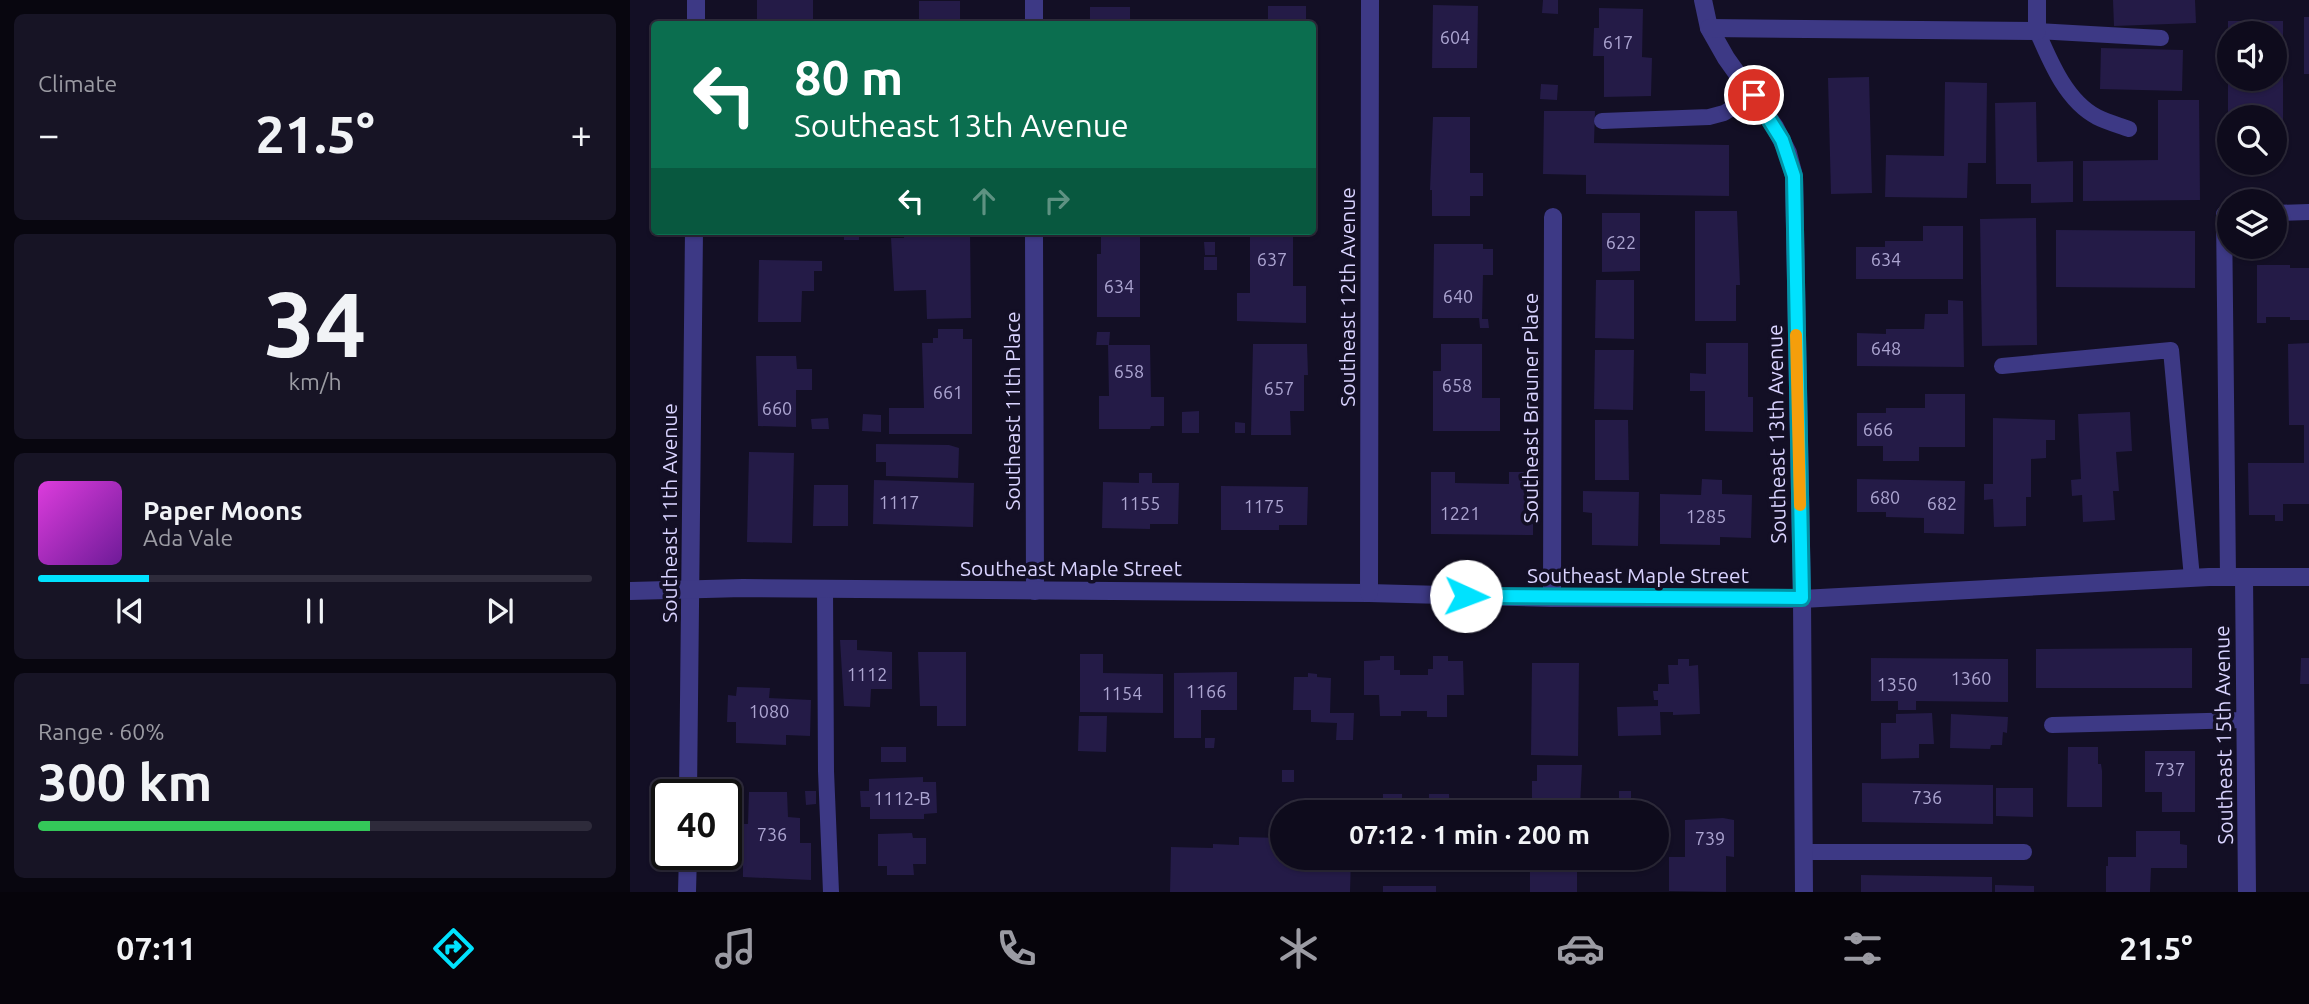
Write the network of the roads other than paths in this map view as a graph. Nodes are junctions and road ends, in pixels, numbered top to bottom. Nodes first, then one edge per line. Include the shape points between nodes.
1 (696, 0) edge
2 (1034, 0) edge
3 (1370, 0) edge
4 (1703, 0) edge
5 (2037, 0) edge
6 (696, 21) edge
7 (1034, 21) edge
8 (1709, 28) junction
9 (2037, 31) junction
10 (2161, 38) dead end
11 (1754, 95) junction
12 (1602, 121) dead end
13 (2129, 129) dead end
14 (2309, 212) edge
15 (2287, 213) edge
16 (1553, 218) dead end
17 (694, 235) edge
18 (1034, 235) edge
19 (2225, 259) edge
20 (2002, 366) dead end
21 (2236, 577) junction
22 (2309, 577) edge
23 (2192, 578) junction
24 (691, 589) junction
25 (825, 589) junction
26 (630, 591) edge
27 (1035, 591) junction
28 (1368, 593) junction
29 (1552, 598) junction
30 (1802, 598) junction
31 (2245, 720) junction
32 (2052, 724) dead end
33 (688, 779) edge
34 (1804, 852) junction
35 (2024, 852) dead end
36 (688, 870) edge
37 (687, 892) edge
38 (831, 892) edge
39 (1804, 892) edge
40 (2247, 892) edge

1 - 6 street
2 - 7 street
3 - 28 street, Southeast 12th Avenue
4 - 8 street, Southeast 13th Avenue
5 - 9 street
8 - 9 street
8 - 11 street, Southeast 13th Avenue
9 - 10 lane
9 - 13 lane via 2073,96 2095,116
11 - 12 lane via 1709,117
11 - 30 street, Southeast 13th Avenue via 1784,144 1794,176
14 - 15 lane
16 - 29 street, Southeast Brauner Place
17 - 24 street, Southeast 11th Avenue
18 - 27 street, Southeast 11th Place
19 - 21 lane
20 - 23 lane via 2171,350
21 - 22 street, Southeast Maple Street
21 - 23 street, Southeast Maple Street
21 - 31 street, Southeast 15th Avenue
23 - 30 street, Southeast Maple Street
24 - 25 street, Southeast Maple Street
24 - 26 street, Southeast Maple Street
24 - 33 street, Southeast 11th Avenue
25 - 27 street, Southeast Maple Street
25 - 38 lane
27 - 28 street, Southeast Maple Street
28 - 29 street, Southeast Maple Street
29 - 30 street, Southeast Maple Street
30 - 34 street, Southeast 13th Avenue
31 - 32 lane
31 - 40 street, Southeast 15th Avenue
34 - 35 lane
34 - 39 street, Southeast 13th Avenue
36 - 37 street

